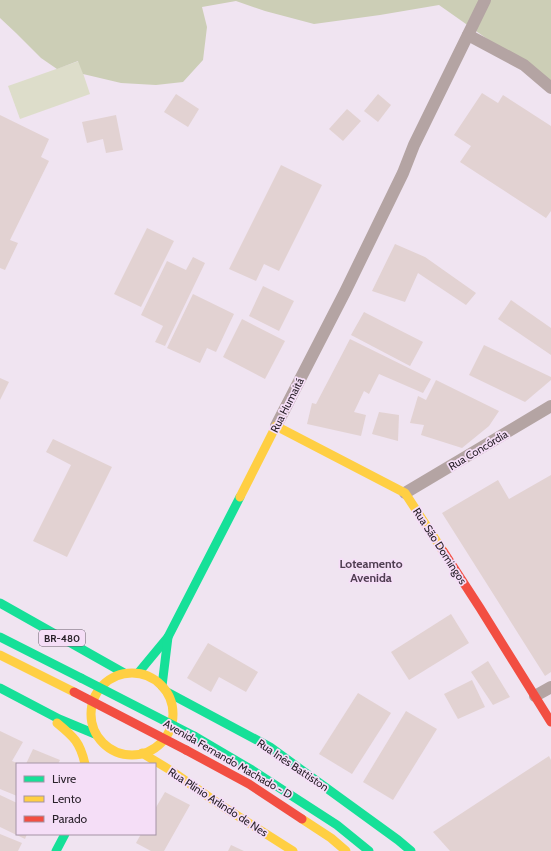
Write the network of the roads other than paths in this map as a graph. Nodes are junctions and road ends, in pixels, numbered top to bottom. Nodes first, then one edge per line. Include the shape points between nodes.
1 (485, 0) edge
2 (468, 35) junction
3 (551, 88) edge
4 (551, 406) edge
5 (276, 426) junction
6 (405, 493) junction
7 (0, 603) edge
8 (0, 637) edge
9 (168, 637) junction
10 (0, 655) edge
11 (139, 672) junction
12 (124, 673) junction
13 (551, 687) edge
14 (0, 688) edge
15 (164, 689) junction
16 (535, 696) junction
17 (43, 711) junction
18 (551, 722) edge
19 (99, 741) junction
20 (138, 754) junction
21 (85, 763) edge
22 (124, 763) edge
23 (64, 835) edge
24 (56, 851) edge
25 (293, 851) edge
26 (346, 851) edge
27 (369, 851) edge
28 (410, 851) edge

1 - 2 street, Rua Humaitá
2 - 3 street via 524,65
2 - 5 street, Rua Humaitá via 345,292
4 - 6 street, Rua Concórdia
5 - 6 main road, Rua São Domingos
5 - 9 main road, Rua Humaitá
6 - 16 main road, Rua São Domingos
7 - 12 main road, BR-480
8 - 27 main road, Avenida Fernando Machado - D / BR-480, bridge via 194,736 337,825
9 - 11 main road, Rua Humaitá
9 - 15 main road, Rua Humaitá
10 - 26 main road, Avenida Fernando Machado - D, bridge via 249,784 331,838
11 - 12 main road
11 - 15 main road via 156,680
12 - 19 main road via 108,679 93,699 90,717
13 - 16 street
14 - 17 main road
15 - 20 main road via 173,711 169,731 158,745
15 - 28 main road, Rua Inês Battiston via 270,747
16 - 18 main road, Rua São Domingos
17 - 19 main road via 85,730
17 - 21 main road via 77,741
19 - 20 main road via 116,752
20 - 22 main road
20 - 25 main road, Rua Plínio Arlindo de Nes via 170,770
23 - 24 main road

